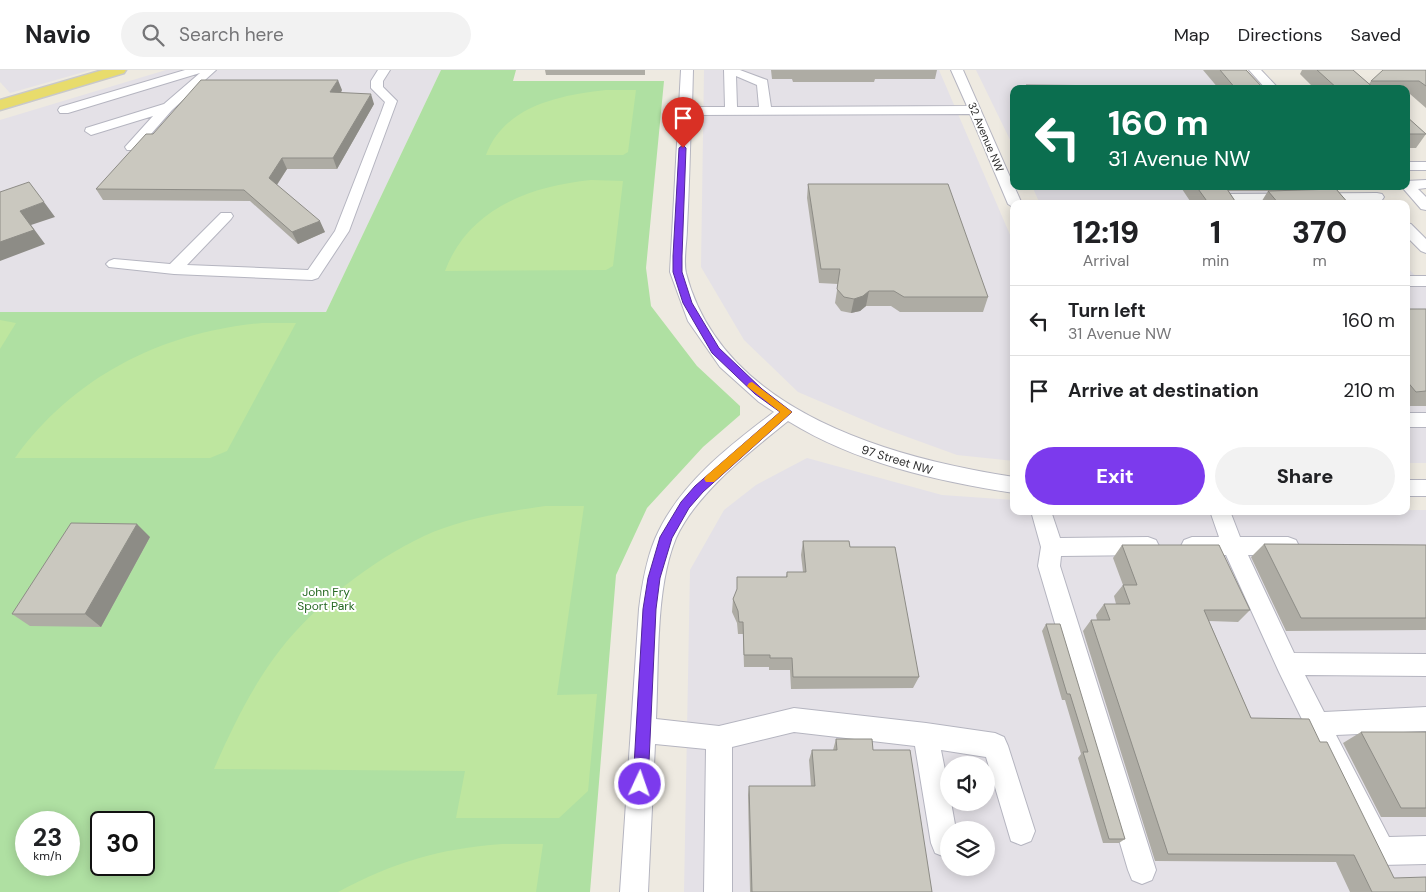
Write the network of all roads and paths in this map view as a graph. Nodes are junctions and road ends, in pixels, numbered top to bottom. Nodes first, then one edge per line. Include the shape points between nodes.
1 (119, 70) edge
2 (197, 70) edge
3 (210, 70) edge
4 (384, 70) edge
5 (687, 70) edge
6 (730, 70) edge
7 (957, 70) edge
8 (1255, 70) edge
9 (194, 84) junction
10 (1269, 85) edge
11 (166, 93) dead end
12 (0, 105) edge
13 (168, 107) junction
14 (64, 110) dead end
15 (974, 110) junction
16 (684, 111) junction
17 (731, 111) junction
18 (765, 111) junction
19 (92, 131) dead end
20 (132, 147) edge
21 (1410, 166) edge
22 (1426, 166) edge
23 (1426, 184) edge
24 (1410, 185) edge
25 (1410, 188) edge
26 (1371, 190) edge
27 (1013, 200) edge
28 (1232, 200) edge
29 (1338, 200) edge
30 (1381, 200) edge
31 (1426, 206) edge
32 (226, 216) dead end
33 (1410, 231) edge
34 (1426, 248) edge
35 (114, 264) dead end
36 (174, 269) junction
37 (787, 412) junction
38 (1410, 420) edge
39 (1426, 420) edge
40 (1010, 484) edge
41 (1042, 515) edge
42 (1221, 515) edge
43 (1233, 546) junction
44 (1310, 546) edge
45 (1052, 547) junction
46 (1287, 664) junction
47 (1426, 665) edge
48 (1426, 720) edge
49 (1317, 724) junction
50 (643, 730) junction
51 (926, 736) junction
52 (719, 738) junction
53 (942, 821) edge
54 (1020, 831) dead end
55 (1426, 850) edge
56 (1142, 870) dead end
57 (634, 892) edge
58 (718, 892) edge

1 - 12 main road
2 - 14 street
3 - 9 street
4 - 36 street via 377,81 377,88 391,101 387,113 342,232 312,274
5 - 16 street, 97 Street NW
6 - 17 street
6 - 18 street via 762,83
7 - 15 street, 32 Avenue NW
8 - 10 street
9 - 11 street
9 - 13 street
13 - 19 street
13 - 20 street
15 - 18 street
15 - 27 street, 32 Avenue NW
16 - 17 street
16 - 37 street, 97 Street NW via 677,256 682,288 695,318 715,350 759,392
17 - 18 street
21 - 22 street
23 - 24 street
25 - 31 street
26 - 30 street
28 - 29 street via 1230,198
29 - 30 street
32 - 36 street
33 - 34 street
35 - 36 street
37 - 40 street, 97 Street NW via 843,441 899,462
37 - 50 street via 699,489 666,537 654,578 650,609
38 - 39 street
41 - 45 street
42 - 43 street
43 - 44 street
43 - 45 street
43 - 46 street
45 - 56 street via 1049,566
46 - 47 street
46 - 49 street
48 - 49 street
49 - 55 street via 1381,850
50 - 52 street
50 - 57 street
51 - 52 street via 794,720
51 - 53 street
51 - 54 street via 994,746
52 - 58 street

